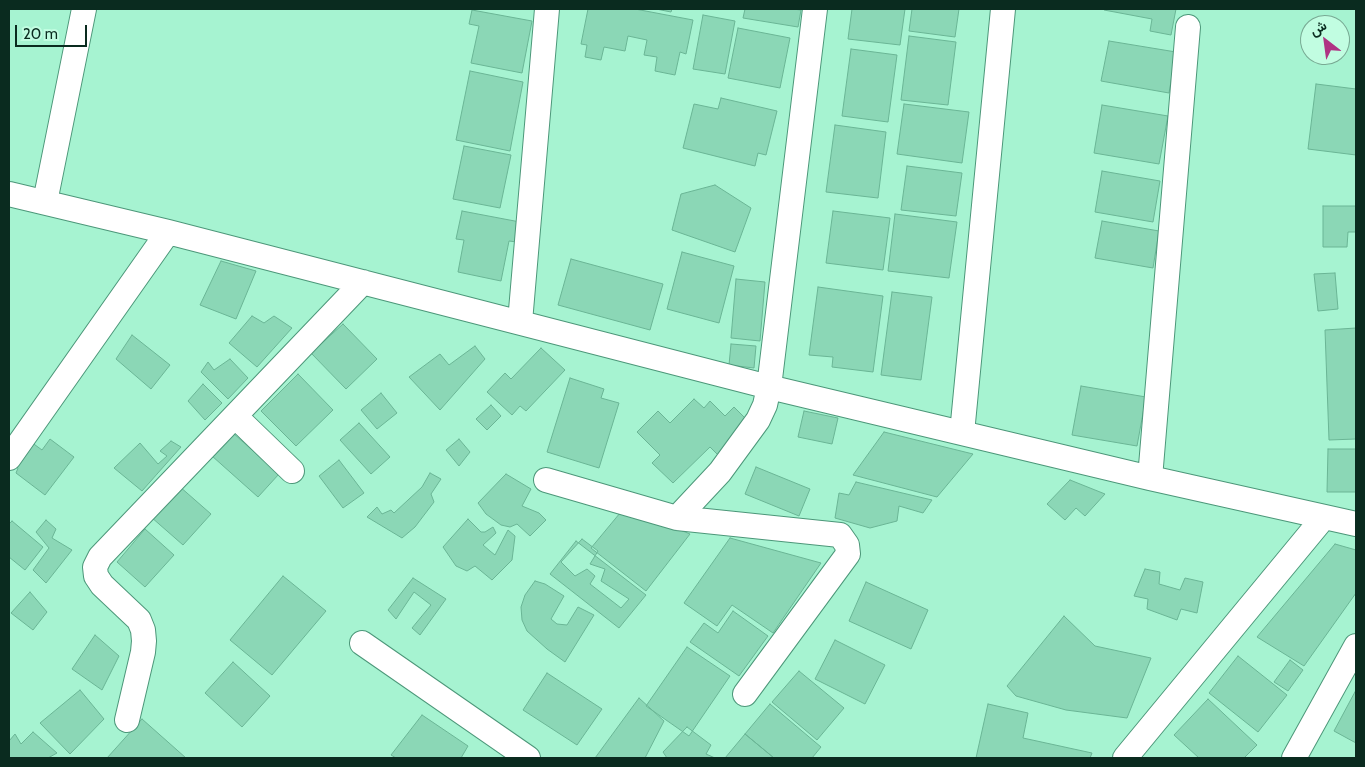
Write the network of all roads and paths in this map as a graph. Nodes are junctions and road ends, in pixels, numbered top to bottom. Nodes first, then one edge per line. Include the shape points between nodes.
1 (84, 9) edge
2 (547, 9) edge
3 (815, 9) edge
4 (1003, 9) edge
5 (1188, 26) dead end
6 (9, 194) edge
7 (45, 202) junction
8 (168, 232) junction
9 (363, 282) junction
10 (520, 322) junction
11 (769, 387) junction
12 (235, 416) junction
13 (962, 433) junction
14 (9, 458) edge
15 (292, 471) dead end
16 (1150, 478) junction
17 (546, 480) dead end
18 (1324, 517) junction
19 (677, 518) junction
20 (1356, 524) edge
21 (362, 643) dead end
22 (1356, 646) edge
23 (745, 694) dead end
24 (127, 720) dead end
25 (528, 758) edge
26 (1125, 758) edge
27 (1294, 758) edge

1 - 7 street
2 - 10 street
3 - 11 street
4 - 13 street
5 - 16 street
6 - 7 street
7 - 8 street
8 - 9 street
8 - 14 street
9 - 10 street
9 - 12 street
10 - 11 street
11 - 13 street
11 - 19 street via 758,420 720,472
12 - 15 street
12 - 24 street via 100,557 95,567 102,585 139,620 143,630 143,652
13 - 16 street
16 - 18 street
17 - 19 street
18 - 20 street
18 - 26 street
19 - 23 street via 840,535 847,545 848,554
21 - 25 street
22 - 27 street

